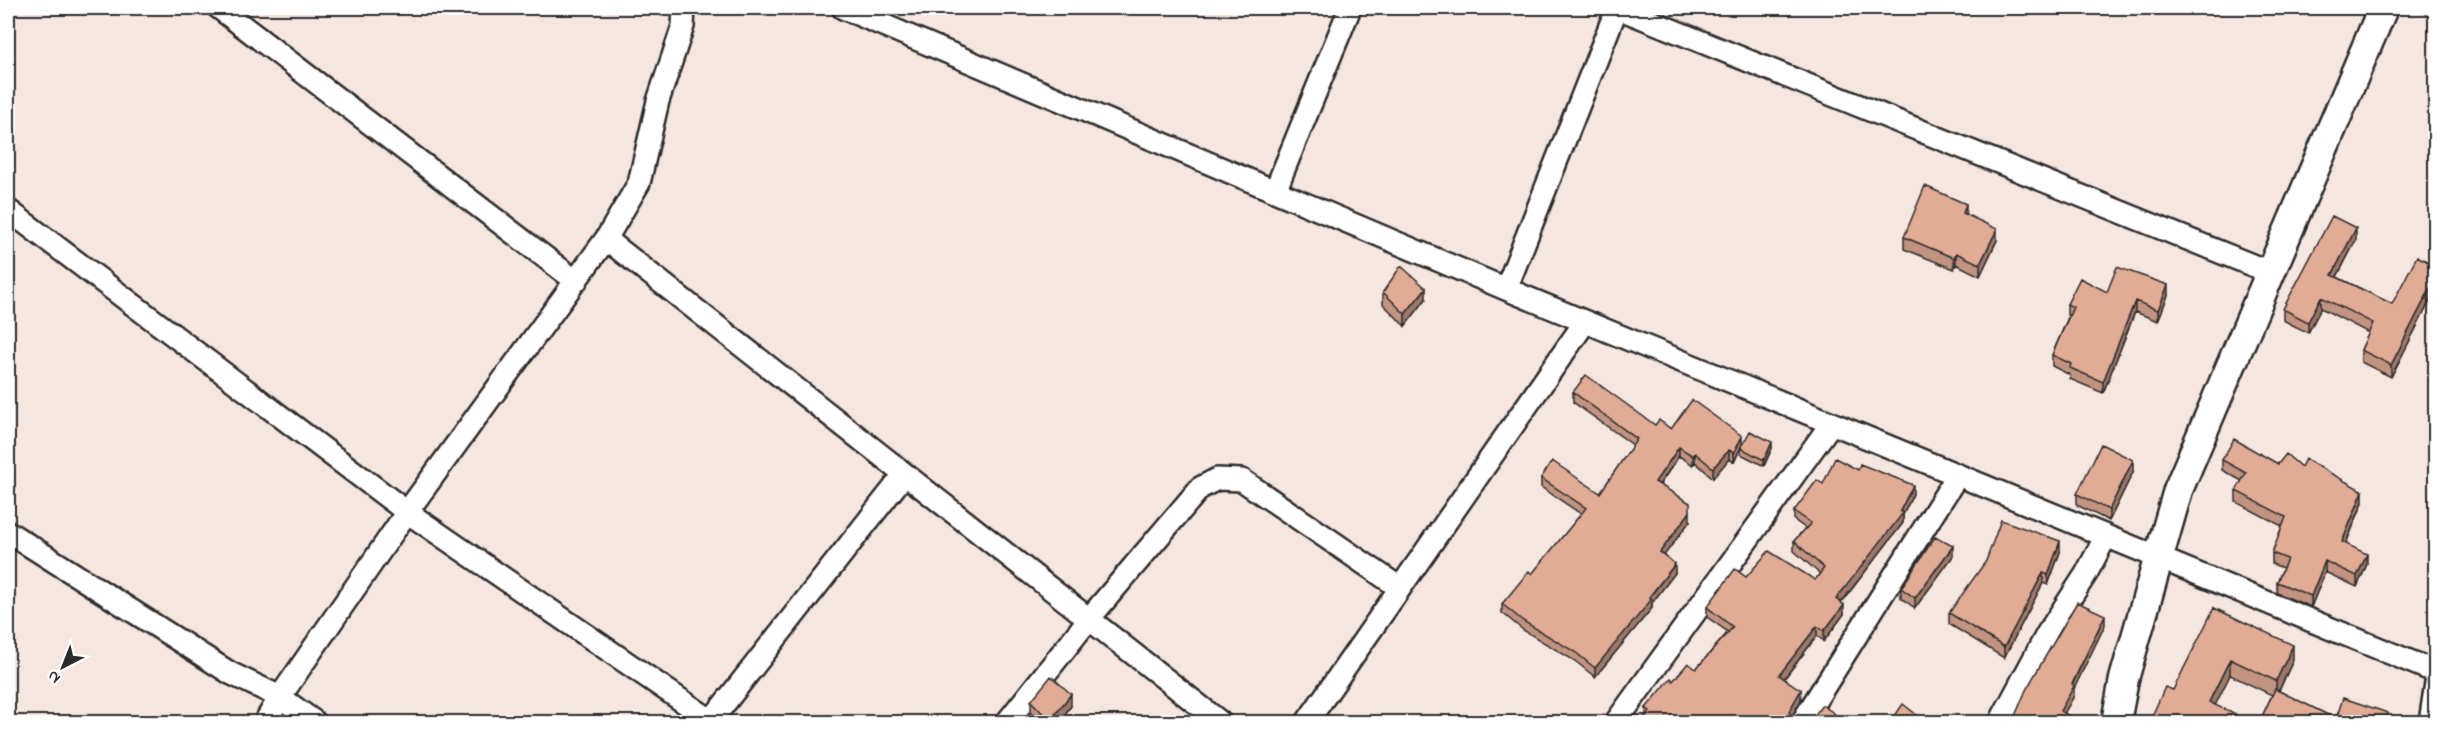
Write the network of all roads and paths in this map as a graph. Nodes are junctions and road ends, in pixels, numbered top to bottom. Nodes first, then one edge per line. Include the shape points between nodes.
1 (219, 8) edge
2 (684, 8) edge
3 (843, 8) edge
4 (1350, 8) edge
5 (1617, 8) edge
6 (2383, 8) edge
7 (1275, 191) junction
8 (8, 210) edge
9 (606, 239) junction
10 (2269, 272) junction
11 (576, 281) junction
12 (1506, 289) junction
13 (1585, 322) junction
14 (1831, 424) junction
15 (904, 475) junction
16 (1957, 476) junction
17 (407, 512) junction
18 (8, 532) edge
19 (2105, 538) junction
20 (2157, 558) junction
21 (1400, 588) junction
22 (1088, 620) junction
23 (2436, 672) edge
24 (2436, 683) edge
25 (280, 697) junction
26 (712, 722) edge
27 (265, 723) edge
28 (315, 723) edge
29 (1007, 723) edge
30 (1220, 723) edge
31 (1308, 723) edge
32 (1616, 723) edge
33 (1802, 723) edge
34 (2000, 723) edge
35 (2116, 723) edge
36 (2430, 723) edge

1 - 11 street
2 - 9 street via 683,26 658,101 639,183
3 - 7 street
4 - 7 street
5 - 10 street
5 - 12 street
6 - 10 street
7 - 12 street
8 - 17 street
9 - 11 street
9 - 15 street
10 - 20 street via 2178,490
11 - 17 street
12 - 13 street
13 - 14 street
13 - 21 street
14 - 16 street
14 - 32 street
15 - 22 street
15 - 26 street
16 - 19 street
16 - 33 street
17 - 25 street
17 - 26 street
18 - 25 street via 230,673
19 - 20 street
19 - 34 street via 2047,634
20 - 23 street
20 - 35 street
21 - 22 street via 1242,480 1217,479 1200,488
21 - 31 street
22 - 29 street
22 - 30 street
24 - 36 street
25 - 27 street
25 - 28 street

